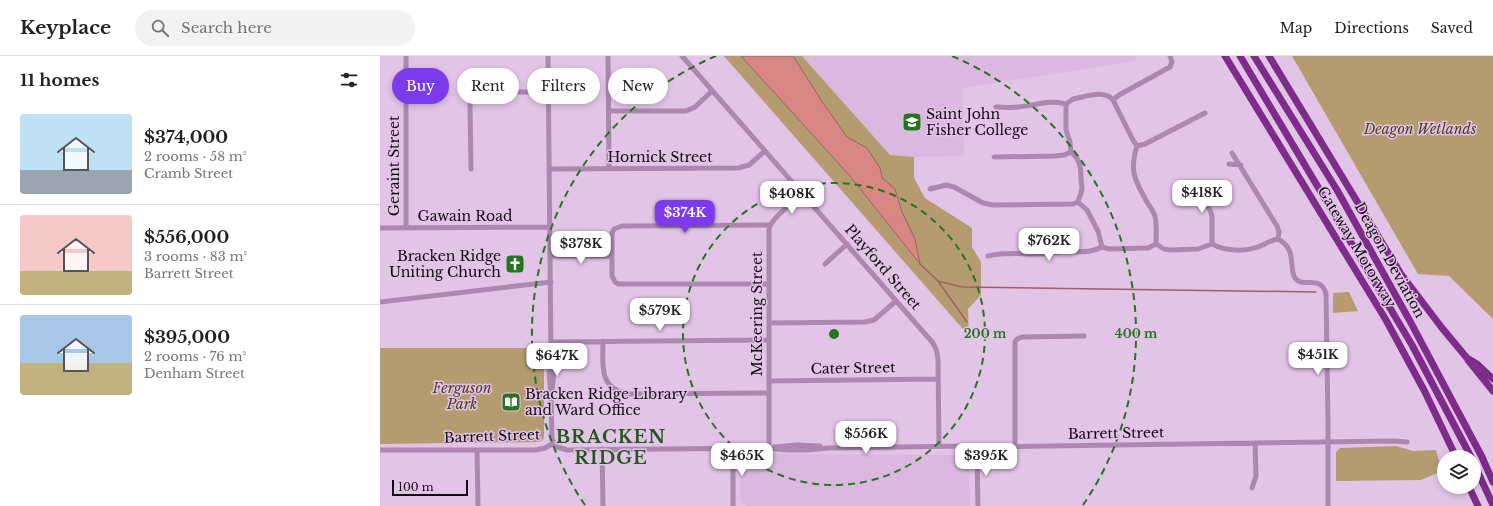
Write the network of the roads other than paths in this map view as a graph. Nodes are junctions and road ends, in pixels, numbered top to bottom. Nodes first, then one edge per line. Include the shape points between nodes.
1 (406, 56) edge
2 (548, 56) edge
3 (608, 56) edge
4 (682, 56) edge
5 (1170, 56) edge
6 (1225, 56) edge
7 (1240, 56) edge
8 (1254, 56) edge
9 (1269, 56) edge
10 (548, 68) edge
11 (712, 91) junction
12 (527, 92) edge
13 (1113, 100) junction
14 (548, 104) edge
15 (1066, 104) junction
16 (996, 107) dead end
17 (609, 112) junction
18 (1204, 113) dead end
19 (1137, 146) junction
20 (765, 151) junction
21 (1071, 152) junction
22 (1232, 153) dead end
23 (994, 157) dead end
24 (1229, 164) dead end
25 (1241, 165) junction
26 (471, 169) dead end
27 (550, 169) junction
28 (610, 169) junction
29 (1194, 184) dead end
30 (930, 189) dead end
31 (803, 194) junction
32 (1078, 202) junction
33 (770, 225) junction
34 (550, 227) junction
35 (380, 228) edge
36 (406, 228) junction
37 (1278, 239) junction
38 (847, 244) junction
39 (1156, 244) junction
40 (1212, 244) junction
41 (1102, 247) junction
42 (551, 256) junction
43 (612, 256) junction
44 (988, 256) dead end
45 (825, 264) dead end
46 (551, 282) junction
47 (768, 284) junction
48 (380, 302) edge
49 (896, 302) junction
50 (769, 323) junction
51 (1084, 336) dead end
52 (769, 340) junction
53 (603, 341) junction
54 (551, 342) junction
55 (1467, 358) junction
56 (938, 379) junction
57 (1493, 379) edge
58 (769, 381) junction
59 (1493, 391) edge
60 (769, 393) junction
61 (1327, 442) junction
62 (1407, 442) dead end
63 (554, 443) junction
64 (1256, 443) junction
65 (939, 446) junction
66 (1015, 447) junction
67 (733, 448) junction
68 (769, 448) junction
69 (602, 449) junction
70 (380, 450) edge
71 (477, 450) junction
72 (1453, 450) edge
73 (1466, 450) edge
74 (976, 451) junction
75 (1481, 479) edge
76 (1492, 479) edge
77 (1252, 488) dead end
78 (1472, 494) edge
79 (1493, 505) edge
80 (478, 506) edge
81 (603, 506) edge
82 (733, 506) edge
83 (978, 506) edge
84 (1328, 506) edge
85 (1478, 506) edge

1 - 36 street, Geraint Street
2 - 10 street
3 - 17 street
4 - 11 street, Playford Street
5 - 13 street via 1170,67
6 - 72 highway, Gateway Motorway via 1386,320
7 - 73 highway, Gateway Motorway via 1412,345
8 - 76 highway, Deagon Deviation via 1337,190 1453,402
9 - 55 highway, Deagon Deviation via 1401,274
11 - 17 street via 695,107 686,111
11 - 20 street, Playford Street
12 - 26 street via 478,92 472,96
13 - 15 street via 1110,96 1102,94 1073,99
13 - 19 street
14 - 27 street
15 - 16 street via 1051,102 1017,108
15 - 21 street via 1066,130
17 - 28 street
18 - 19 street
19 - 39 street via 1133,172 1135,182 1156,220
20 - 28 street, Hornick Street via 749,165 738,168
20 - 31 street, Playford Street
21 - 23 street via 1055,156
21 - 32 street via 1076,156 1081,169 1081,193
22 - 25 street
24 - 25 street
25 - 37 street via 1277,226
27 - 28 street, Hornick Street
27 - 34 street
29 - 40 street via 1212,216
30 - 32 street via 946,185 954,187 993,205
31 - 33 street
31 - 38 street, Playford Street
32 - 41 street via 1087,210 1098,231
33 - 43 street via 612,227
33 - 47 street, McKeering Street
34 - 36 street, Gawain Road
34 - 42 street
35 - 36 street, Gawain Road
37 - 40 street via 1246,249 1222,249
37 - 61 street via 1290,252 1296,278 1301,282 1320,284 1324,289
38 - 45 street
38 - 49 street, Playford Street
39 - 40 street via 1170,250 1198,250
39 - 41 street via 1148,248
41 - 44 street via 1088,252 1001,252
42 - 43 street
42 - 46 street
43 - 47 street via 612,283
46 - 48 street
46 - 54 street
47 - 50 street, McKeering Street
49 - 50 street via 874,320 865,322
49 - 56 street, Playford Street via 933,343 938,358
50 - 52 street, McKeering Street
51 - 66 street via 1022,337 1015,342
52 - 53 street
52 - 58 street, McKeering Street
53 - 54 street
53 - 60 street via 604,375 609,386 620,393
54 - 63 street via 549,371
55 - 57 highway, Deagon Deviation
55 - 59 highway
56 - 58 street, Cater Street
56 - 65 street, Playford Street
58 - 60 street, McKeering Street
60 - 68 street, McKeering Street
61 - 62 street, Barrett Street
61 - 64 street, Barrett Street
61 - 84 street
63 - 69 street, Barrett Street via 563,450
63 - 71 street, Barrett Street via 536,450
64 - 66 street, Barrett Street
64 - 77 street via 1256,476
65 - 68 street, Barrett Street via 795,450
65 - 74 street, Barrett Street via 967,446
66 - 74 street, Barrett Street via 988,447
67 - 68 street, Barrett Street
67 - 69 street, Barrett Street
67 - 82 street
69 - 81 street
70 - 71 street, Barrett Street
71 - 80 street
74 - 83 street
75 - 79 highway
78 - 85 highway

